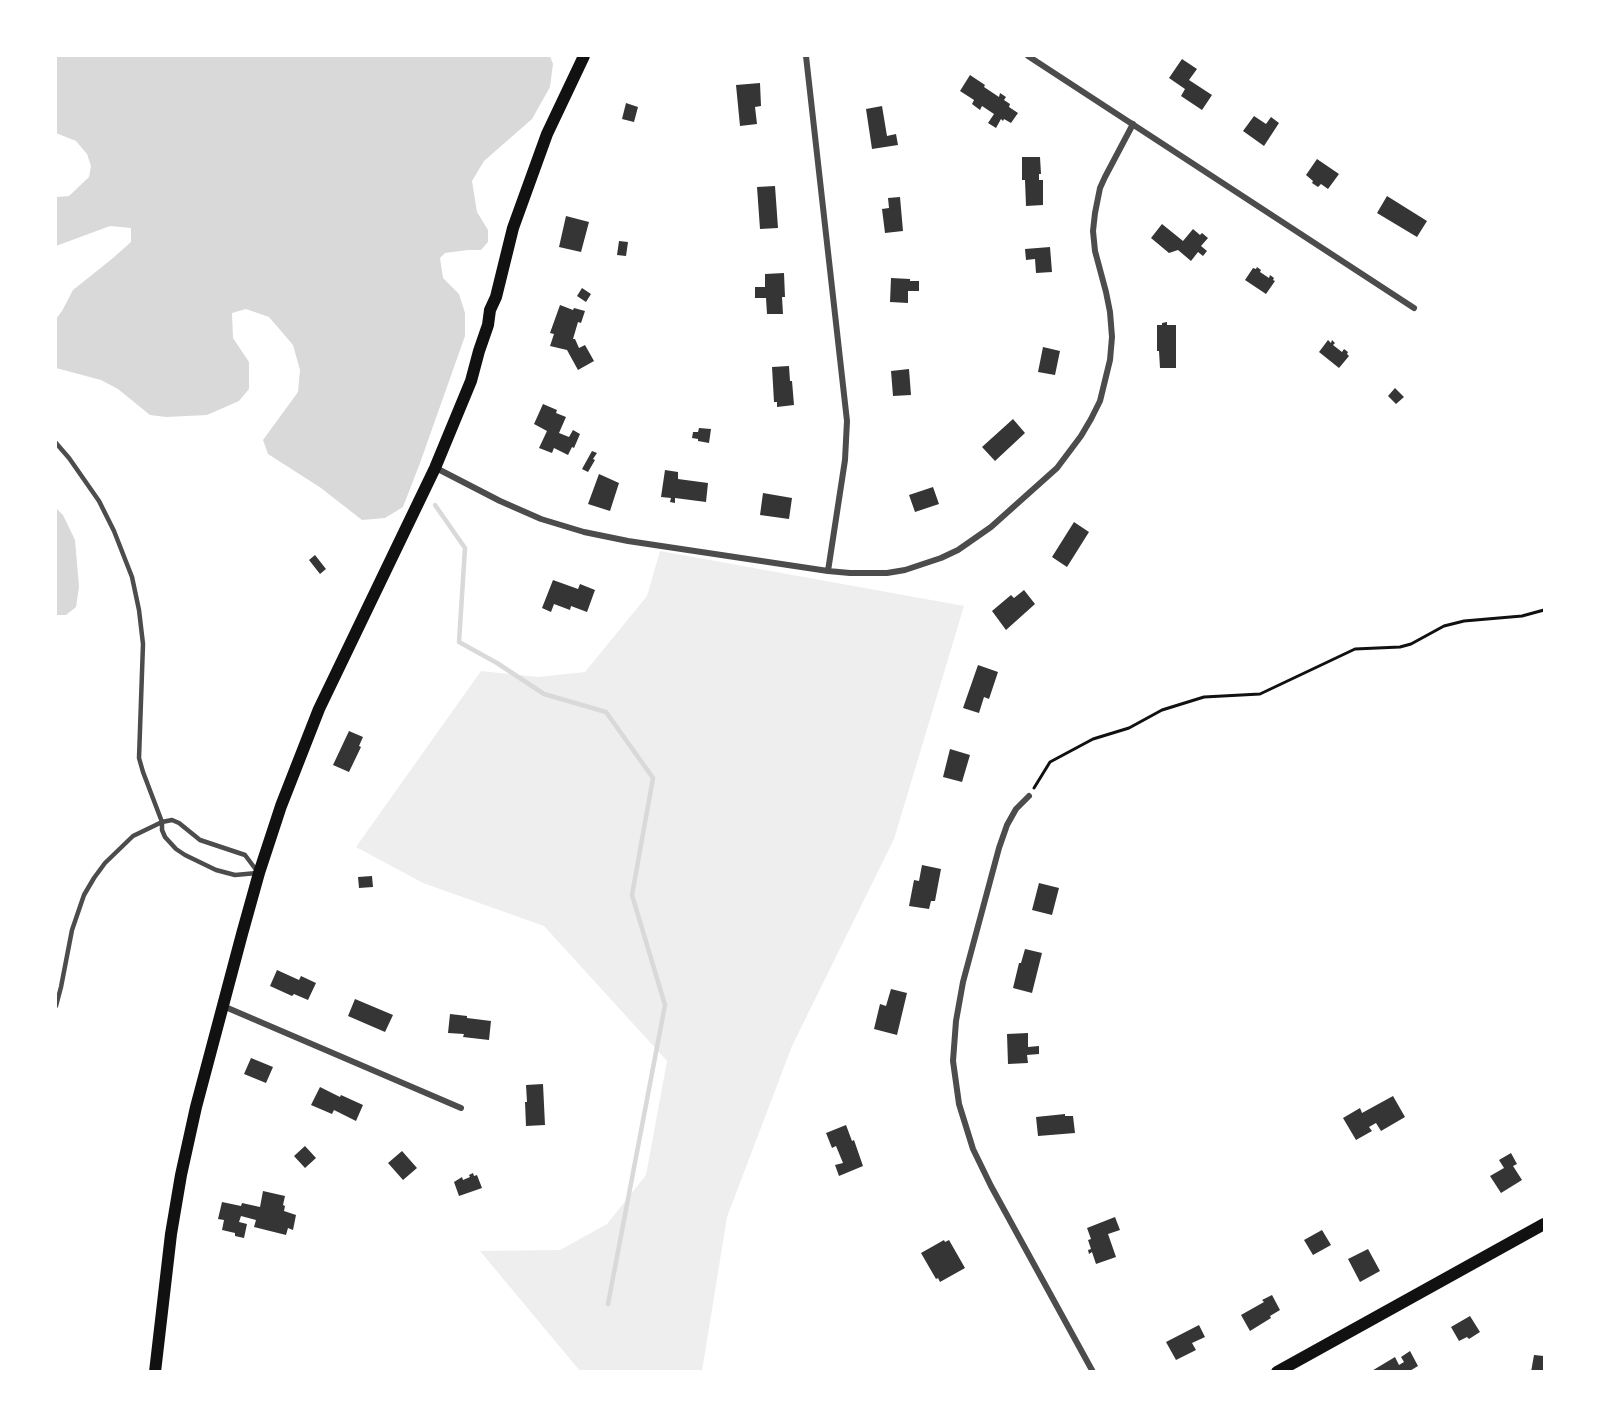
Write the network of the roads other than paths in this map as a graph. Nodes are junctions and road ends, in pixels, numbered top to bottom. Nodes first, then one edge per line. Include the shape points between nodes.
1 (584, 56) edge
2 (806, 56) edge
3 (1028, 56) edge
4 (1133, 124) junction
5 (1414, 308) dead end
6 (56, 443) edge
7 (435, 468) junction
8 (828, 571) junction
9 (1029, 796) road end
10 (162, 822) junction
11 (259, 873) junction
12 (223, 1005) junction
13 (56, 1006) edge
14 (461, 1108) dead end
15 (1545, 1224) edge
16 (154, 1371) edge
17 (1093, 1371) edge
18 (1277, 1371) edge

1 - 7 main road via 547,134 517,218 471,381
2 - 8 street via 847,421
3 - 4 street
4 - 5 street
4 - 8 street via 1100,189 1093,231 1110,312 1110,360 1100,401 1071,451 999,520 958,550 924,565 887,573
6 - 10 lane via 99,501 132,577 143,644 140,758
7 - 8 street via 520,511 574,529 628,541
7 - 11 main road via 319,709
9 - 17 street via 1016,809 999,848 963,982 953,1061 959,1104 973,1149
10 - 11 lane via 172,820 200,840 245,855
10 - 11 lane via 165,837 185,855 234,875
10 - 13 lane via 133,836 105,863 84,895
11 - 12 main road
12 - 14 street
12 - 16 main road via 181,1175
15 - 18 main road

